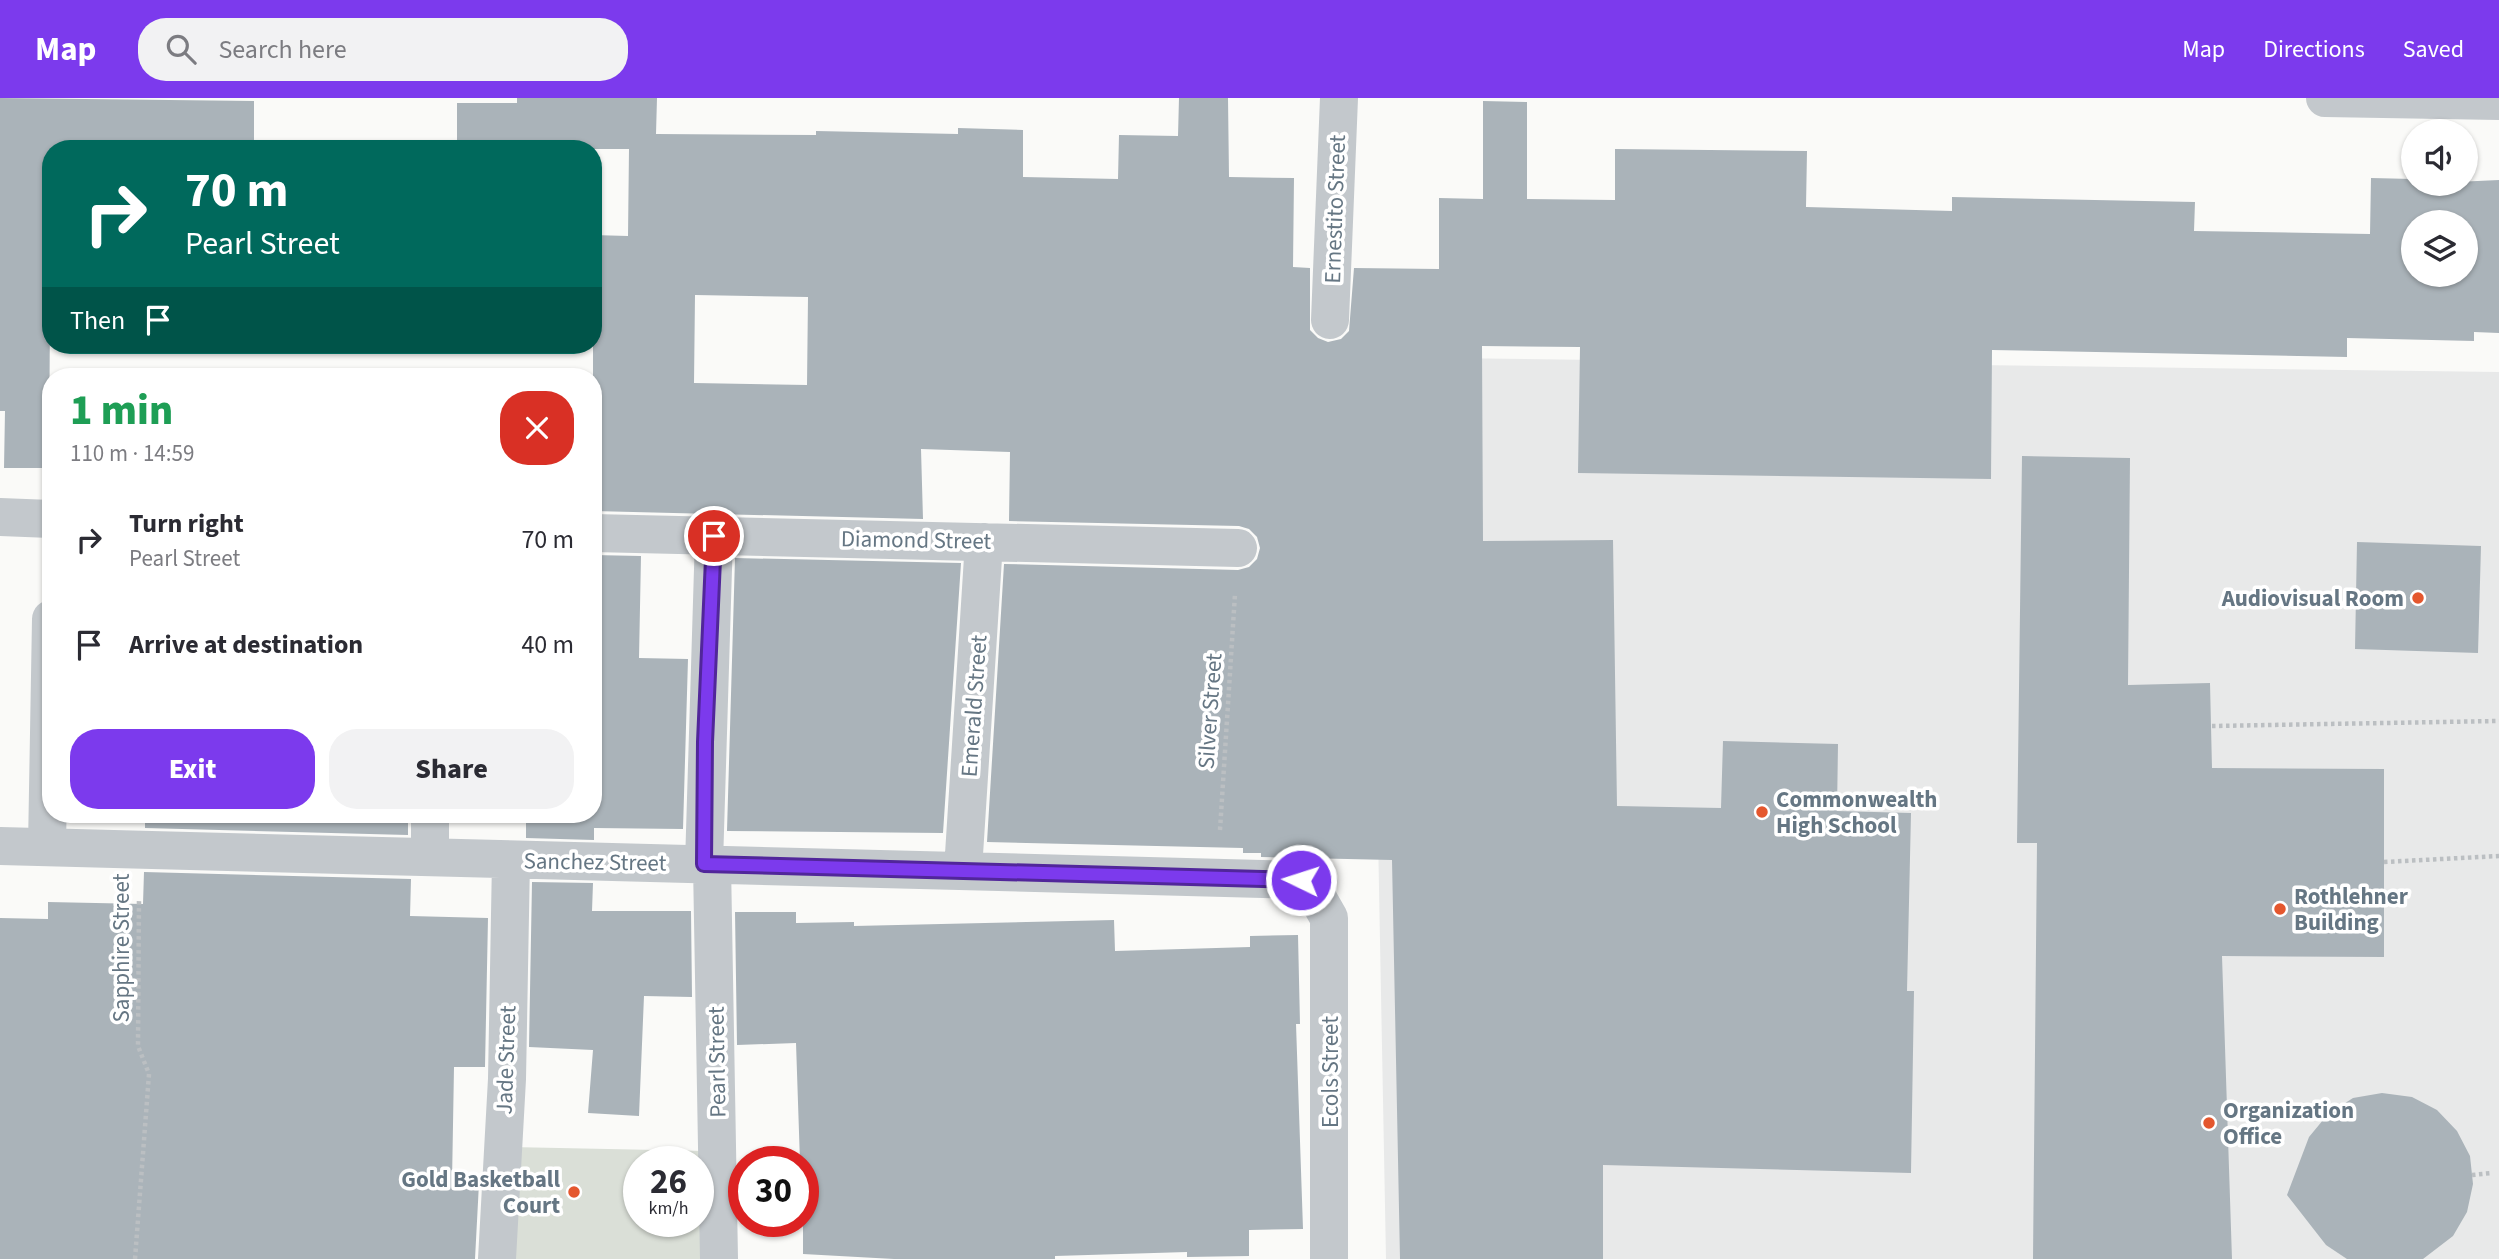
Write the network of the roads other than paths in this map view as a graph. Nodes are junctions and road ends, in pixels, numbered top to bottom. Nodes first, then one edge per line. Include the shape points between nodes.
1 (1339, 98) edge
2 (2325, 98) edge
3 (2499, 101) edge
4 (1330, 320) dead end
5 (0, 517) edge
6 (42, 519) edge
7 (602, 533) edge
8 (714, 536) junction
9 (984, 542) junction
10 (1238, 548) road end
11 (47, 823) edge
12 (430, 823) edge
13 (0, 846) edge
14 (47, 846) junction
15 (430, 857) junction
16 (511, 860) junction
17 (708, 864) junction
18 (963, 870) junction
19 (1312, 890) joint
20 (497, 1259) edge
21 (719, 1259) edge
22 (1329, 1259) edge

1 - 4 street, Ernestito Street
2 - 3 street
5 - 6 street
7 - 8 street, Diamond Street
8 - 9 street, Diamond Street
8 - 17 street, Pearl Street via 705,742
9 - 10 street, Diamond Street
9 - 18 street, Emerald Street
11 - 14 street
12 - 15 street
13 - 14 street, Sanchez Street
14 - 15 street, Sanchez Street
15 - 16 street, Sanchez Street
16 - 17 street, Sanchez Street
16 - 20 street, Jade Street via 507,1079
17 - 18 street, Sanchez Street
17 - 21 street, Pearl Street
18 - 19 street, Sanchez Street via 1294,879
19 - 22 street, Ecols Street via 1330,927

